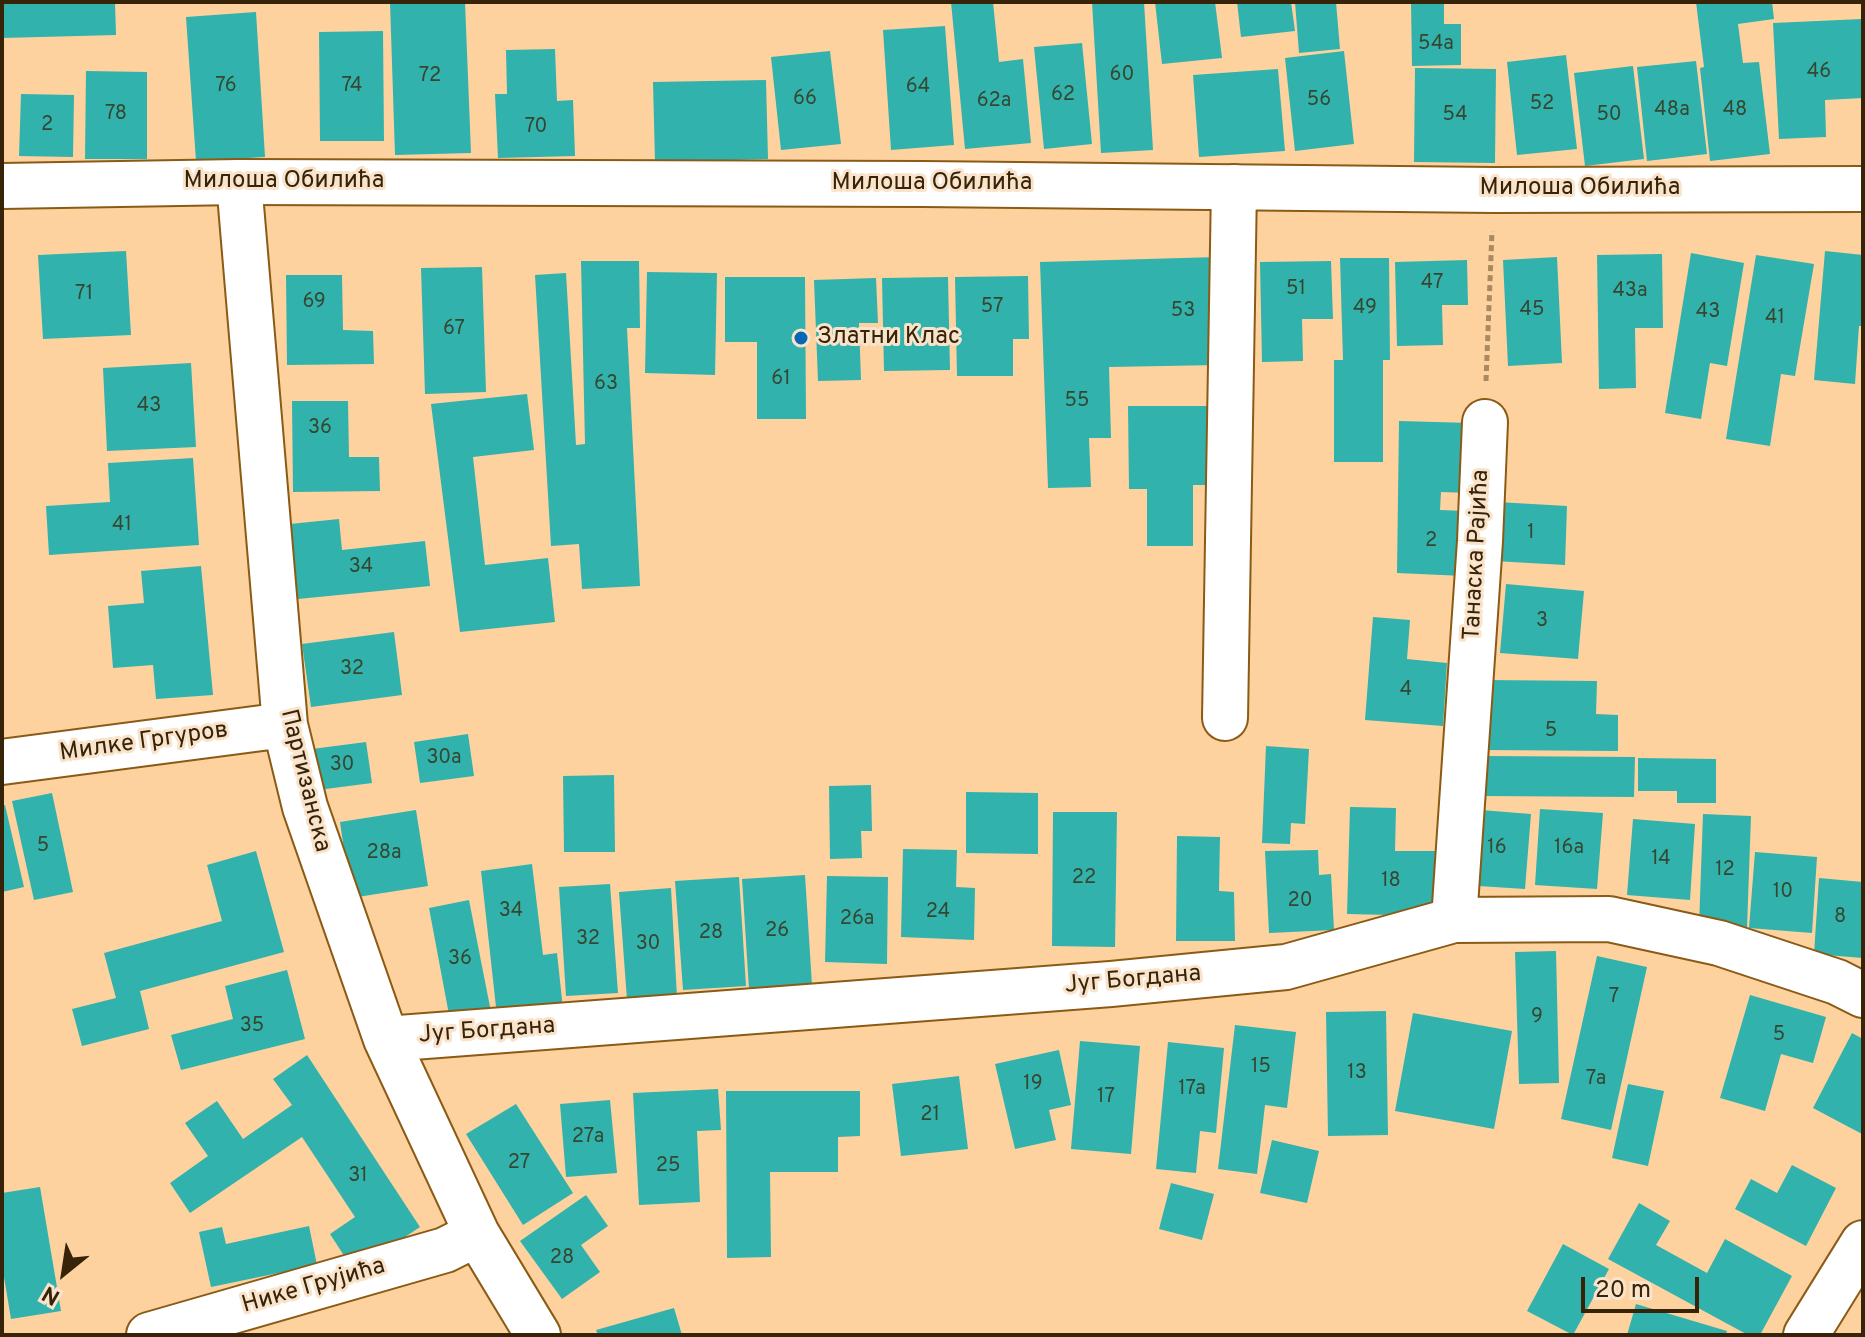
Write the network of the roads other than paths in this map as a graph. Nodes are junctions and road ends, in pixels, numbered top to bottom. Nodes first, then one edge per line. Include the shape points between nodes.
1 (239, 182) junction
2 (2, 186) edge
3 (1234, 187) junction
4 (1863, 189) edge
5 (1485, 422) road end
6 (1225, 718) dead end
7 (285, 725) junction
8 (2, 762) edge
9 (1454, 920) junction
10 (1863, 995) edge
11 (386, 1039) junction
12 (477, 1234) junction
13 (1863, 1243) edge
14 (149, 1335) edge
15 (538, 1335) edge
16 (1806, 1335) edge

1 - 2 street, Милоша Обилића
1 - 3 street, Милоша Обилића
1 - 7 street, Партизанска
3 - 4 street, Милоша Обилића
3 - 6 street
5 - 9 street, Танаска Рајића
7 - 8 street, Милке Гргуров
7 - 11 street, Партизанска via 305,807
9 - 10 street, Југ Богдана via 1609,919 1719,943
9 - 11 street, Југ Богдана via 1286,967
11 - 12 street, Партизанска
12 - 14 street, Нике Грујића via 445,1250
12 - 15 street, Партизанска
13 - 16 street

